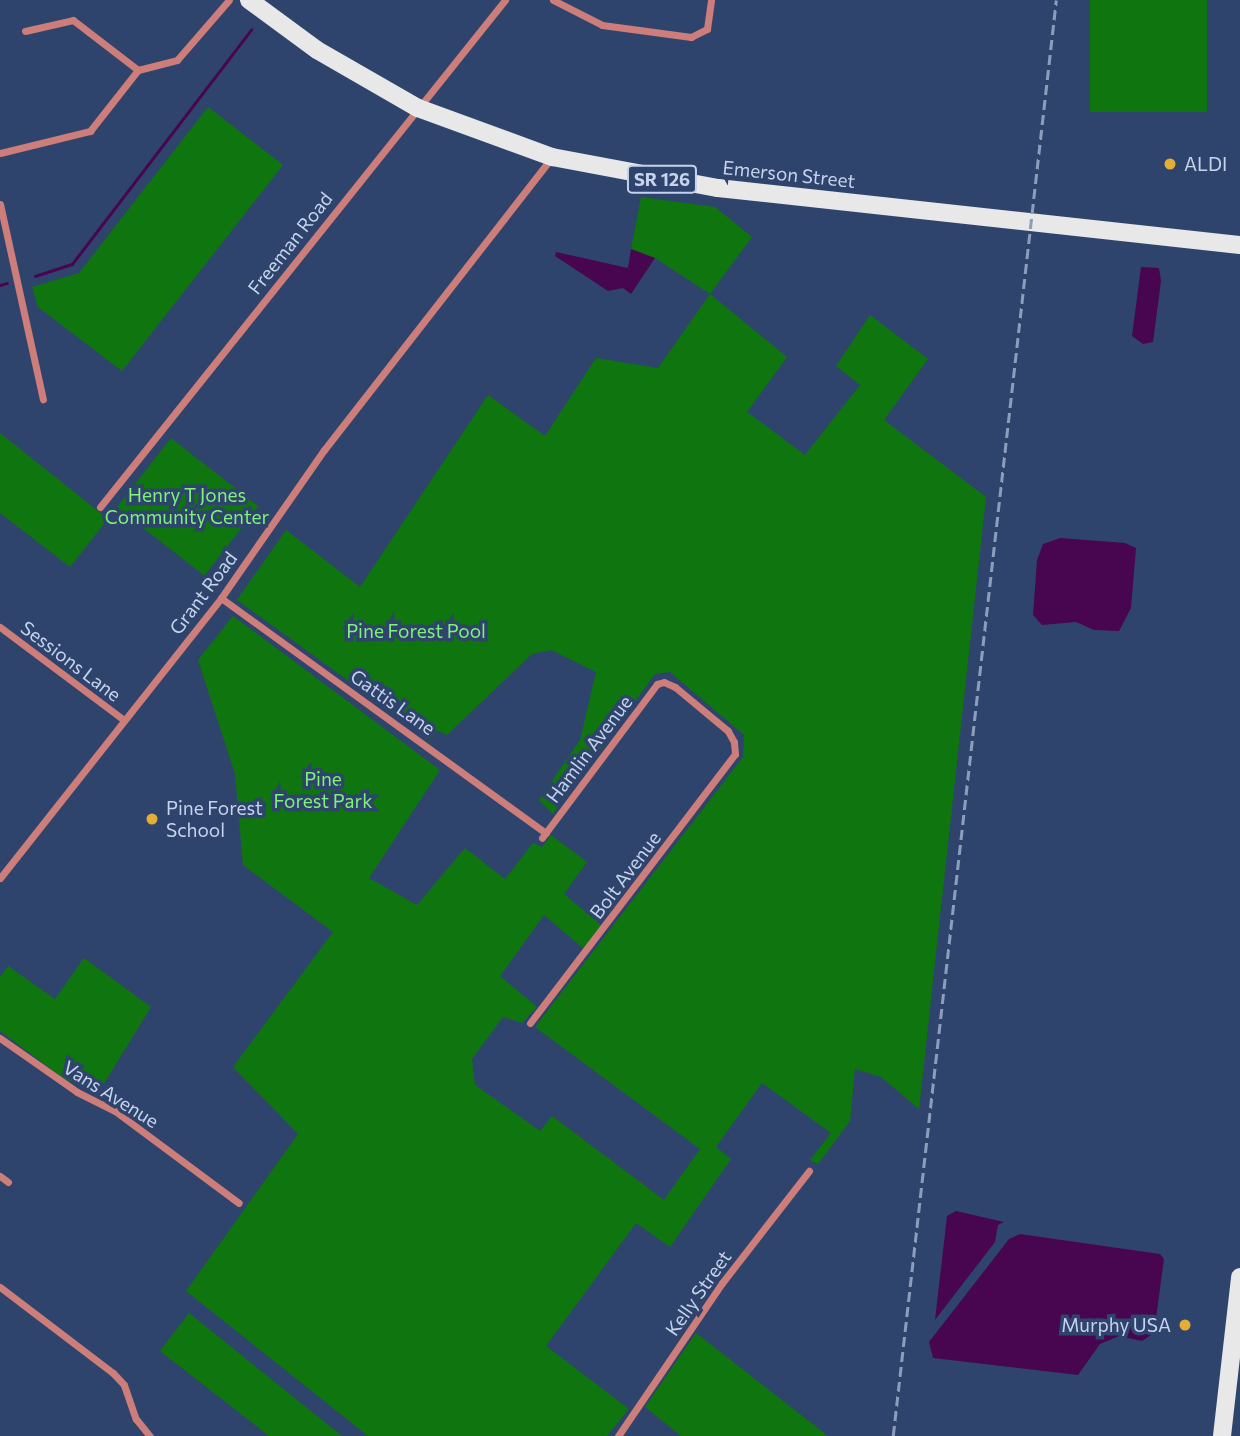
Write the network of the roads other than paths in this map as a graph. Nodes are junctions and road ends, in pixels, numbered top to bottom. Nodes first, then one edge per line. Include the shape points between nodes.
1 (229, 0) edge
2 (249, 0) edge
3 (505, 0) edge
4 (553, 0) edge
5 (711, 0) edge
6 (25, 31) dead end
7 (138, 70) junction
8 (418, 108) junction
9 (0, 153) edge
10 (552, 157) junction
11 (0, 204) edge
12 (1240, 245) edge
13 (43, 399) dead end
14 (100, 507) dead end
15 (221, 598) junction
16 (0, 627) edge
17 (124, 720) junction
18 (734, 742) joint
19 (544, 835) joint
20 (0, 878) edge
21 (530, 1023) dead end
22 (0, 1038) edge
23 (808, 1171) dead end
24 (0, 1176) edge
25 (8, 1182) dead end
26 (239, 1203) dead end
27 (1240, 1277) edge
28 (0, 1287) edge
29 (149, 1436) edge
30 (618, 1436) edge
31 (1222, 1436) edge

1 - 7 street via 177,60
2 - 8 main road, Emerson Street / SR 126 via 317,50
3 - 8 street, Freeman Road
4 - 5 street via 580,16 619,29 691,37 707,29
6 - 7 street via 73,20
7 - 9 street via 90,131
8 - 10 main road, Emerson Street / SR 126
8 - 14 street, Freeman Road
10 - 12 main road, Emerson Street / SR 126 via 718,188
10 - 15 street, Grant Road via 324,450
11 - 13 street
15 - 17 street, Grant Road
15 - 19 street, Gattis Lane
16 - 17 street, Sessions Lane
17 - 20 street, Grant Road
18 - 19 street, Hamlin Avenue via 728,731 664,682 657,684
18 - 21 street, Bolt Avenue via 735,754
22 - 26 street, Vans Avenue via 67,1086 115,1111
23 - 30 street, Kelly Street via 722,1283
24 - 25 street
27 - 31 main road
28 - 29 street via 113,1373 124,1385 136,1419

